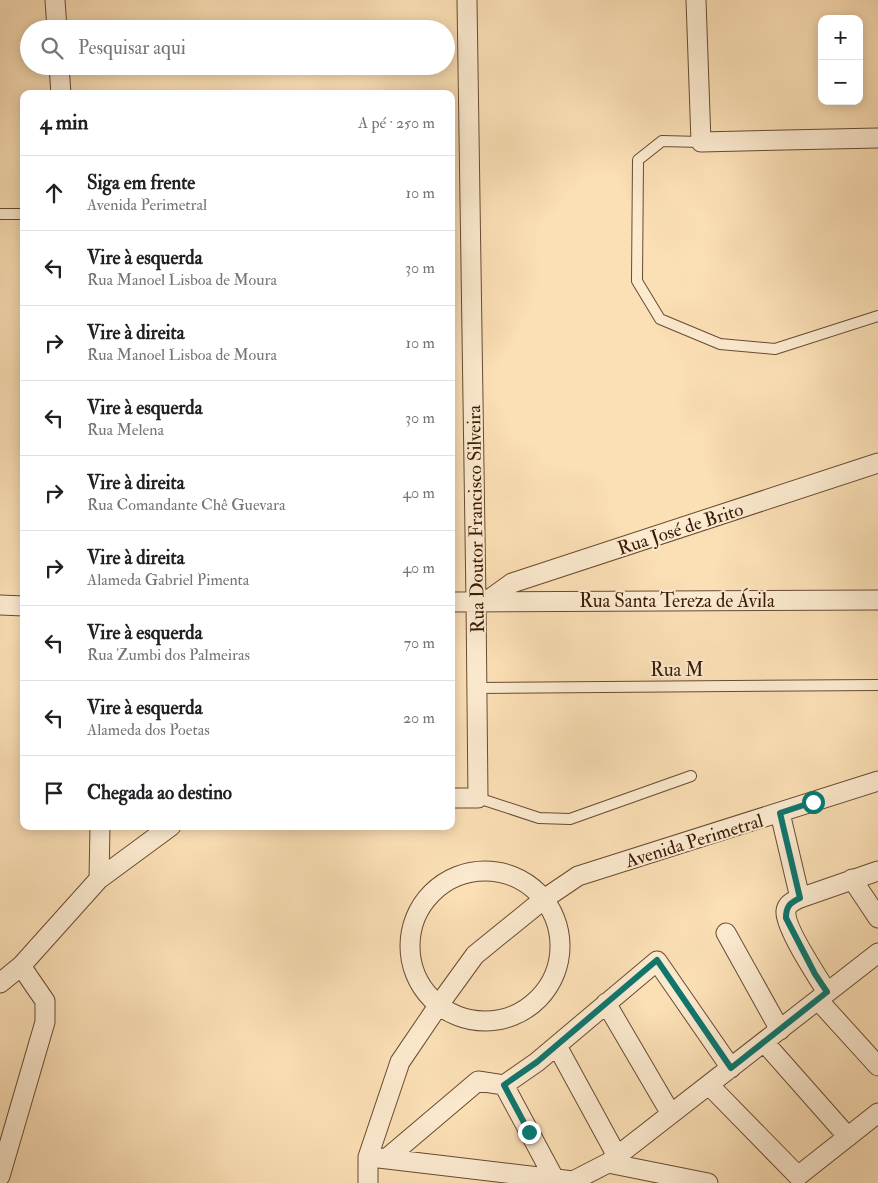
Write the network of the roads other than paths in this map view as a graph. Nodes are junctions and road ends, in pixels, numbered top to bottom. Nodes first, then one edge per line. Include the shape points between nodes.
1 (55, 0) edge
2 (467, 0) edge
3 (696, 0) edge
4 (56, 20) edge
5 (60, 75) edge
6 (61, 90) edge
7 (878, 138) edge
8 (701, 142) junction
9 (0, 214) edge
10 (20, 214) edge
11 (878, 316) edge
12 (878, 463) edge
13 (878, 600) edge
14 (482, 601) junction
15 (455, 602) edge
16 (0, 605) edge
17 (20, 606) edge
18 (878, 685) edge
19 (476, 688) junction
20 (691, 776) dead end
21 (878, 781) edge
22 (455, 798) edge
23 (478, 798) junction
24 (780, 813) junction
25 (100, 830) edge
26 (166, 830) edge
27 (878, 871) edge
28 (99, 879) junction
29 (852, 879) junction
30 (544, 899) junction
31 (794, 902) junction
32 (878, 918) edge
33 (726, 933) dead end
34 (875, 962) edge
35 (21, 966) junction
36 (0, 983) edge
37 (823, 996) junction
38 (606, 1003) junction
39 (438, 1006) junction
40 (780, 1030) junction
41 (764, 1042) junction
42 (557, 1046) junction
43 (878, 1066) edge
44 (731, 1068) junction
45 (504, 1085) junction
46 (709, 1085) junction
47 (878, 1113) edge
48 (671, 1114) junction
49 (848, 1136) junction
50 (377, 1158) junction
51 (613, 1160) junction
52 (0, 1176) edge
53 (554, 1178) junction
54 (798, 1181) edge
55 (368, 1183) edge
56 (708, 1183) edge

1 - 4 street
2 - 14 street, Rua Doutor Francisco Silveira
3 - 8 street
5 - 6 street
7 - 8 street
8 - 11 lane via 662,141 638,160 637,280 660,319 720,344 775,349
9 - 10 lane
12 - 14 street, Rua José de Brito via 512,583
13 - 14 street, Rua Santa Tereza de Ávila
14 - 15 street, Rua Santa Tereza de Ávila
14 - 19 street, Rua Doutor Francisco Silveira
16 - 17 street
18 - 19 lane, Rua M
19 - 23 street, Rua Doutor Francisco Silveira
20 - 23 lane via 570,819 539,818
21 - 24 street, Avenida Perimetral
22 - 23 street
24 - 30 street, Avenida Perimetral via 578,876
24 - 31 street
25 - 28 street
26 - 28 street
27 - 29 street
28 - 35 street
29 - 31 street
29 - 32 street
30 - 39 street, Avenida Perimetral via 475,955
30 - 39 street via 557,923 560,950 554,977 538,1000 516,1015 489,1022 462,1019
30 - 39 street via 514,877 491,871 468,873 445,882 427,898 415,919 410,942 412,966 422,988
31 - 37 street via 786,910 788,924
33 - 40 street
34 - 37 street
35 - 36 street
35 - 52 street via 45,1002 45,1022
37 - 40 street
37 - 43 street
38 - 42 street
38 - 44 street via 657,960
38 - 48 street
39 - 50 street, Avenida Perimetral via 400,1062
40 - 41 street
41 - 44 street
41 - 49 street
42 - 45 street
42 - 51 street
44 - 46 street
45 - 50 street via 478,1081
45 - 53 street
46 - 48 street
46 - 54 street
47 - 49 street
48 - 51 street
49 - 54 street
50 - 53 street
50 - 55 street, Avenida Perimetral
51 - 53 street via 573,1181
51 - 56 street

